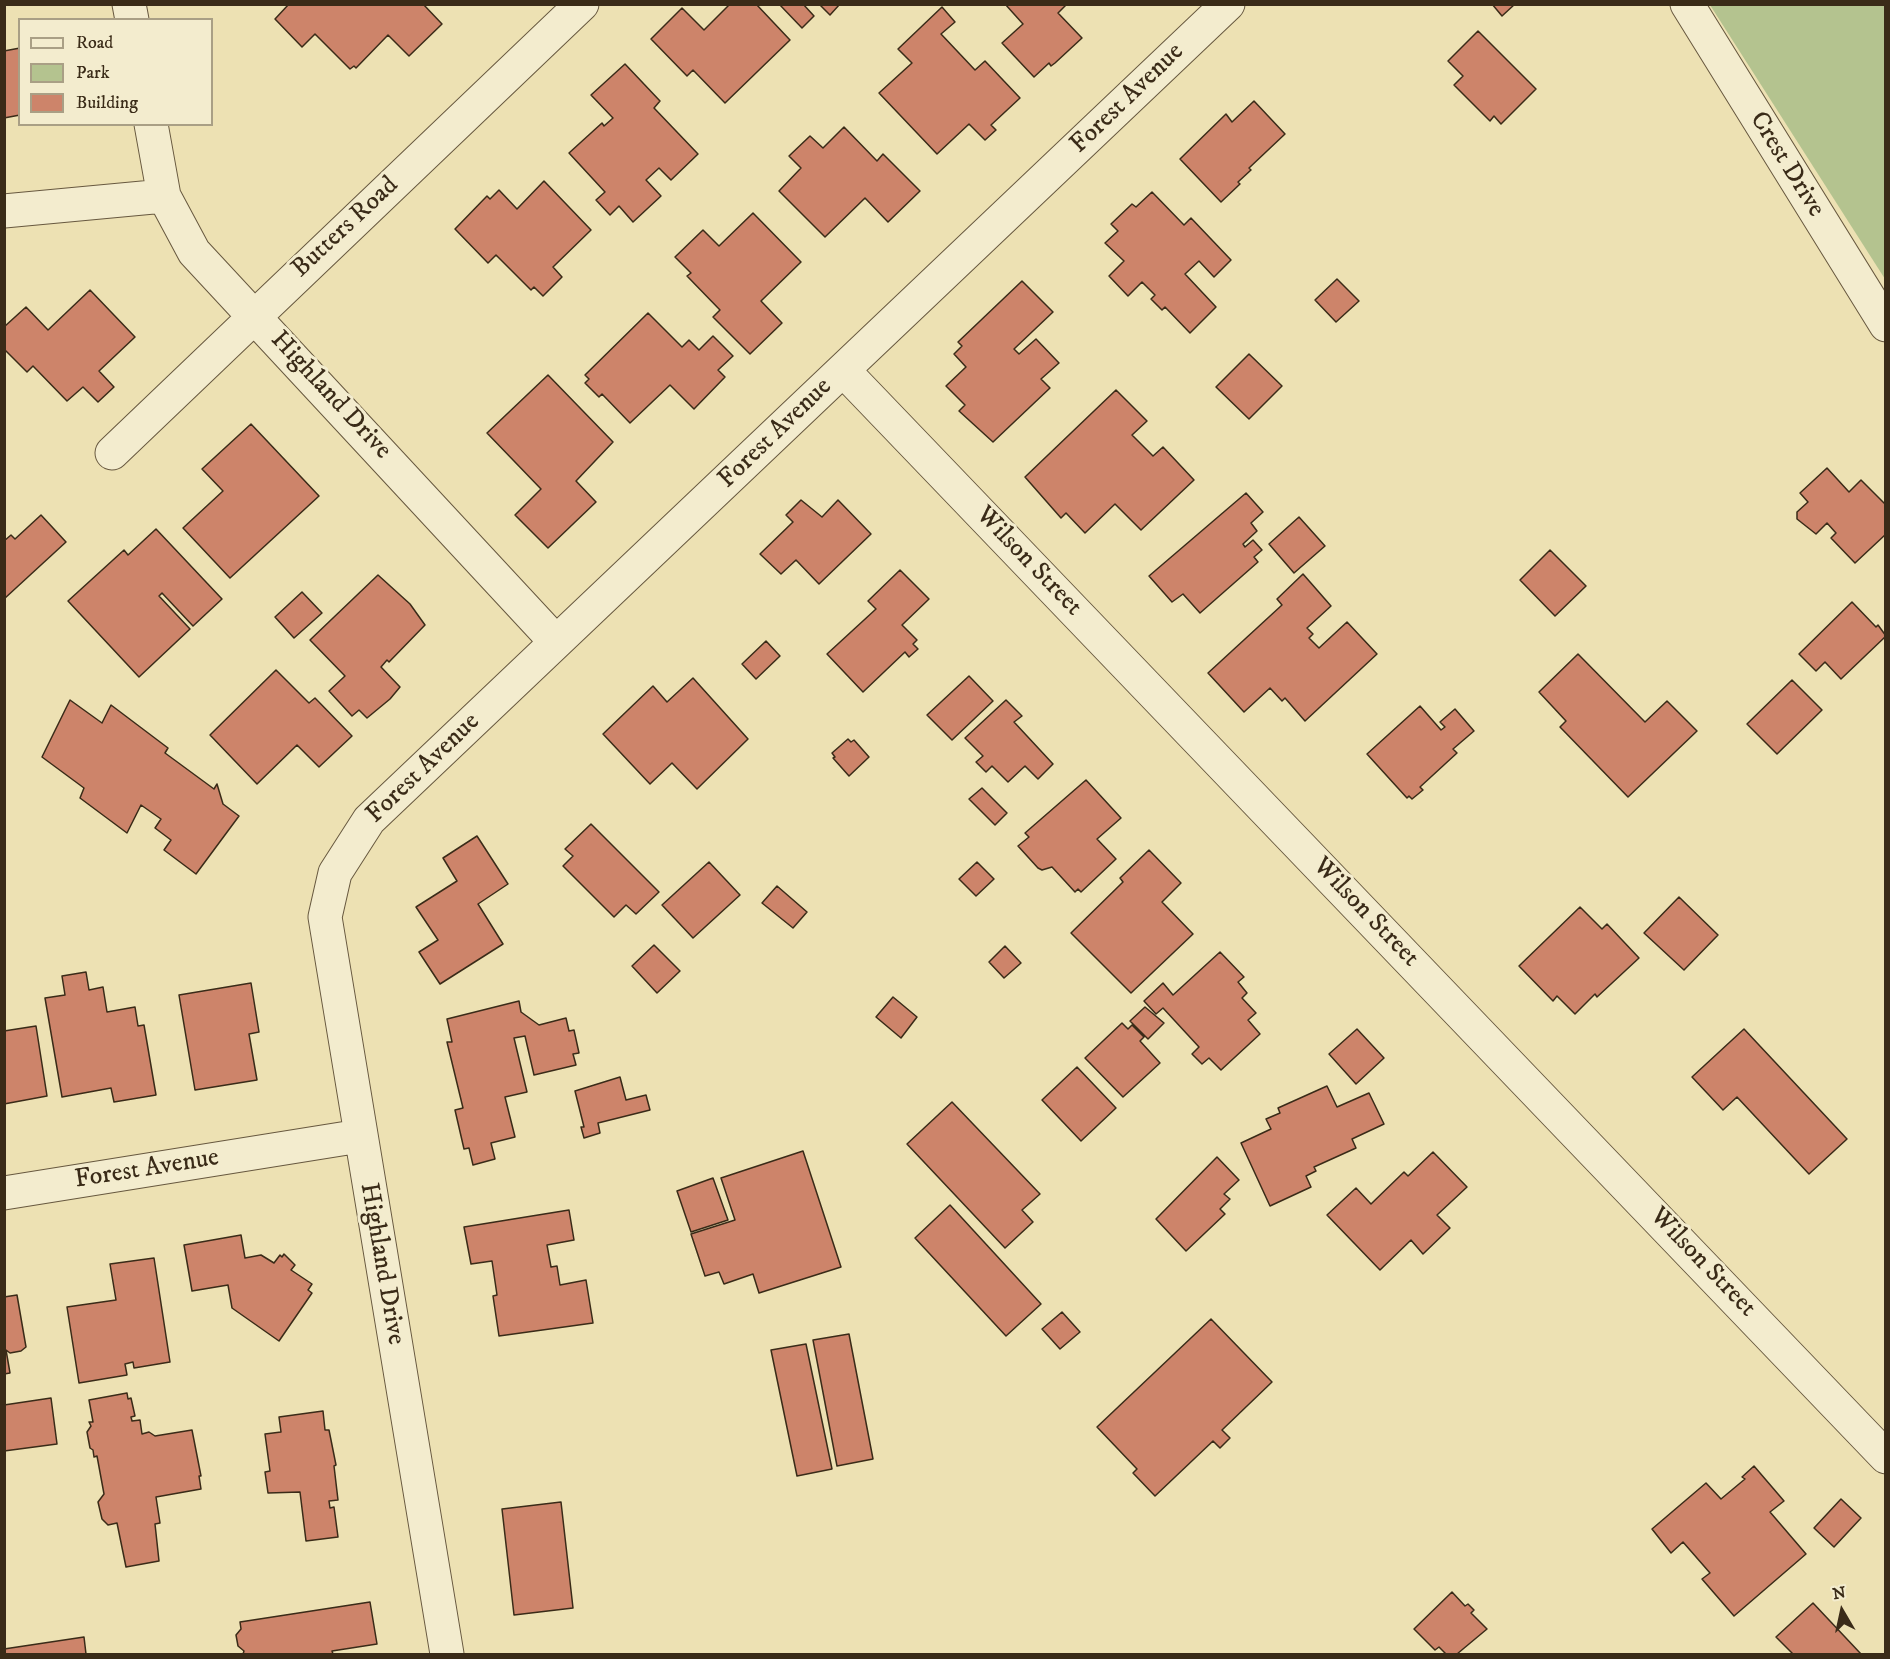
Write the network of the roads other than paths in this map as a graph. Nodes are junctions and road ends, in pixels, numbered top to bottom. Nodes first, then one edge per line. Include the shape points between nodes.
1 (582, 4) edge
2 (1227, 4) edge
3 (1687, 4) edge
4 (151, 126) edge
5 (164, 196) junction
6 (4, 211) edge
7 (255, 315) junction
8 (1886, 325) edge
9 (843, 370) junction
10 (112, 453) dead end
11 (556, 642) junction
12 (335, 873) joint
13 (360, 1136) junction
14 (4, 1193) edge
15 (1886, 1457) edge
16 (447, 1654) edge

1 - 7 street, Butters Road
2 - 9 street, Forest Avenue
3 - 8 street, Crest Drive
4 - 5 street, Highland Drive
5 - 6 street
5 - 7 street, Highland Drive via 194,252
7 - 10 street, Butters Road
7 - 11 street, Highland Drive
9 - 11 street, Forest Avenue
9 - 15 street, Wilson Street
11 - 12 street, Forest Avenue via 369,820
12 - 13 street, Highland Drive via 325,917
13 - 14 street, Forest Avenue
13 - 16 street, Highland Drive

